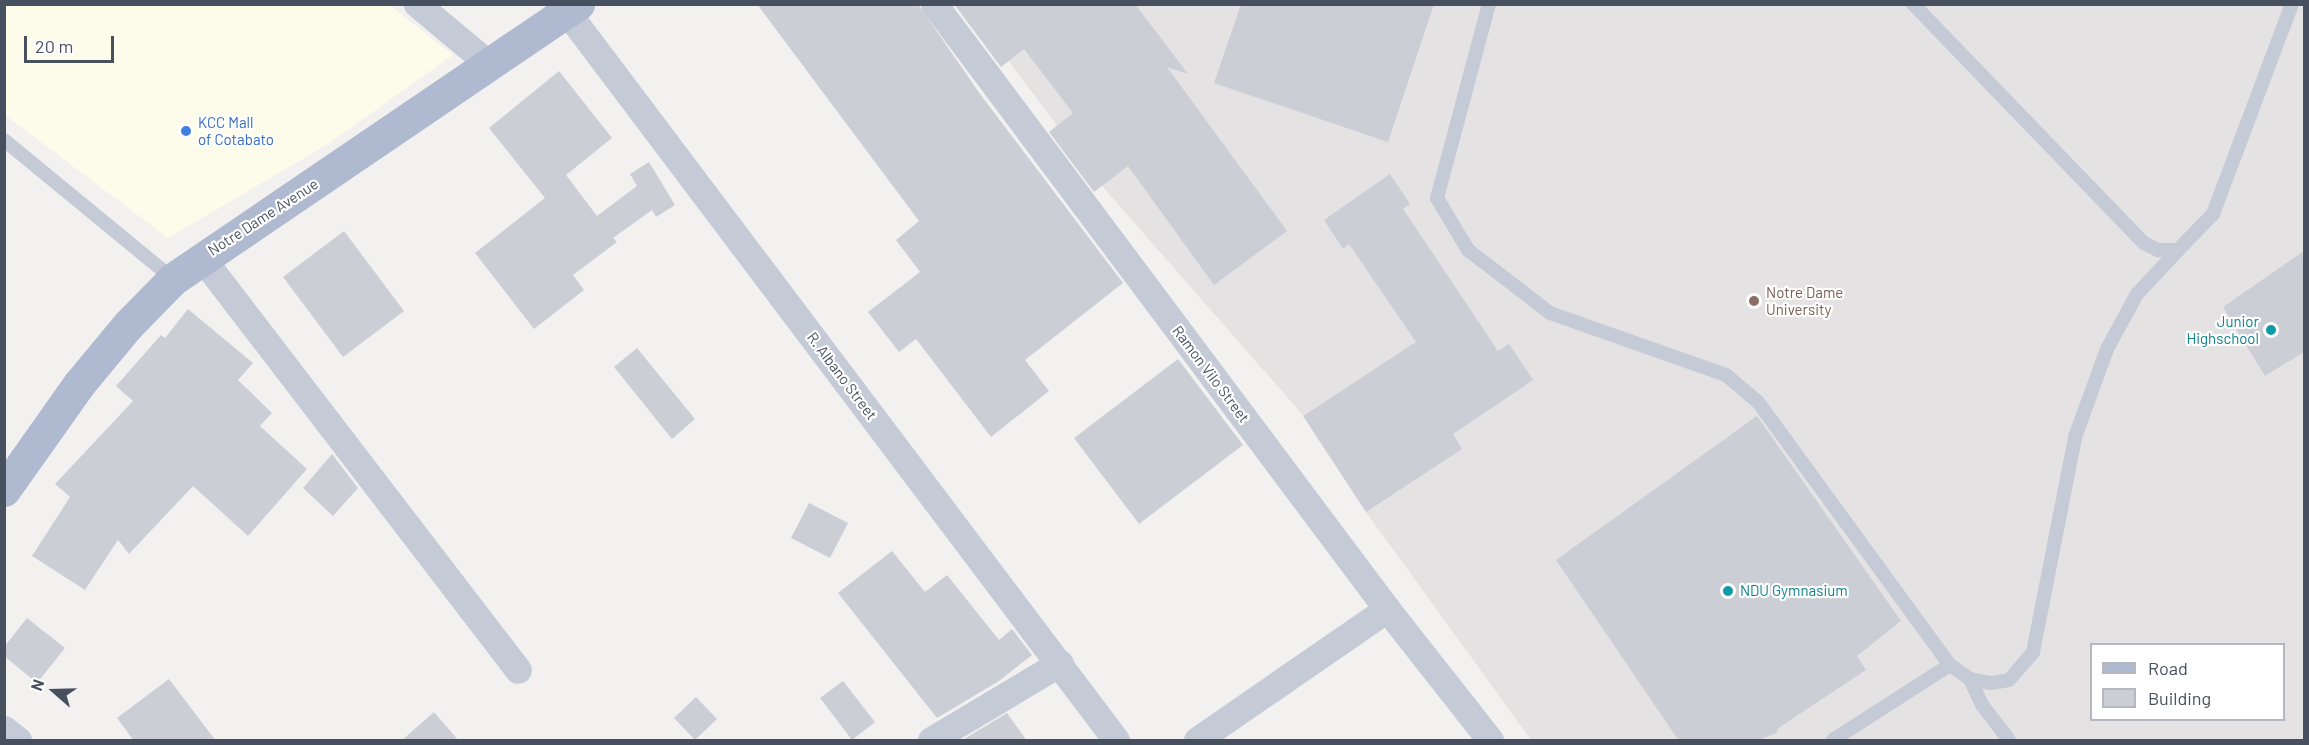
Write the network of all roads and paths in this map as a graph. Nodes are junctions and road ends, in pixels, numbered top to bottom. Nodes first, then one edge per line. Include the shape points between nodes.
1 (417, 4) edge
2 (934, 4) edge
3 (1489, 4) edge
4 (1913, 4) edge
5 (2292, 4) edge
6 (573, 8) edge
7 (490, 65) junction
8 (4, 140) edge
9 (2178, 250) junction
10 (202, 258) junction
11 (173, 279) junction
12 (4, 490) edge
13 (1387, 609) junction
14 (1060, 663) junction
15 (1950, 664) junction
16 (518, 670) dead end
17 (1970, 679) junction
18 (4, 729) edge
19 (18, 741) edge
20 (931, 741) edge
21 (1116, 741) edge
22 (1197, 741) edge
23 (1490, 741) edge
24 (1833, 741) edge
25 (2009, 741) edge

1 - 7 street
2 - 13 street, Ramon Vilo Street
3 - 15 lane via 1437,198 1468,250 1550,313 1726,375 1758,402
4 - 9 lane via 2144,243 2158,250
5 - 9 lane via 2213,214
6 - 7 main road, Notre Dame Avenue
6 - 14 street, R. Albano Street
7 - 10 main road, Notre Dame Avenue
8 - 11 lane
9 - 17 lane via 2137,294 2107,349 2074,437 2033,651 2009,680 1991,683
10 - 11 main road, Notre Dame Avenue
10 - 16 street
11 - 12 main road, Notre Dame Avenue via 79,384
13 - 22 street
13 - 23 street, Ramon Vilo Street
14 - 20 street
14 - 21 street, R. Albano Street
15 - 17 lane
15 - 24 lane
17 - 25 lane via 1982,705
18 - 19 street

